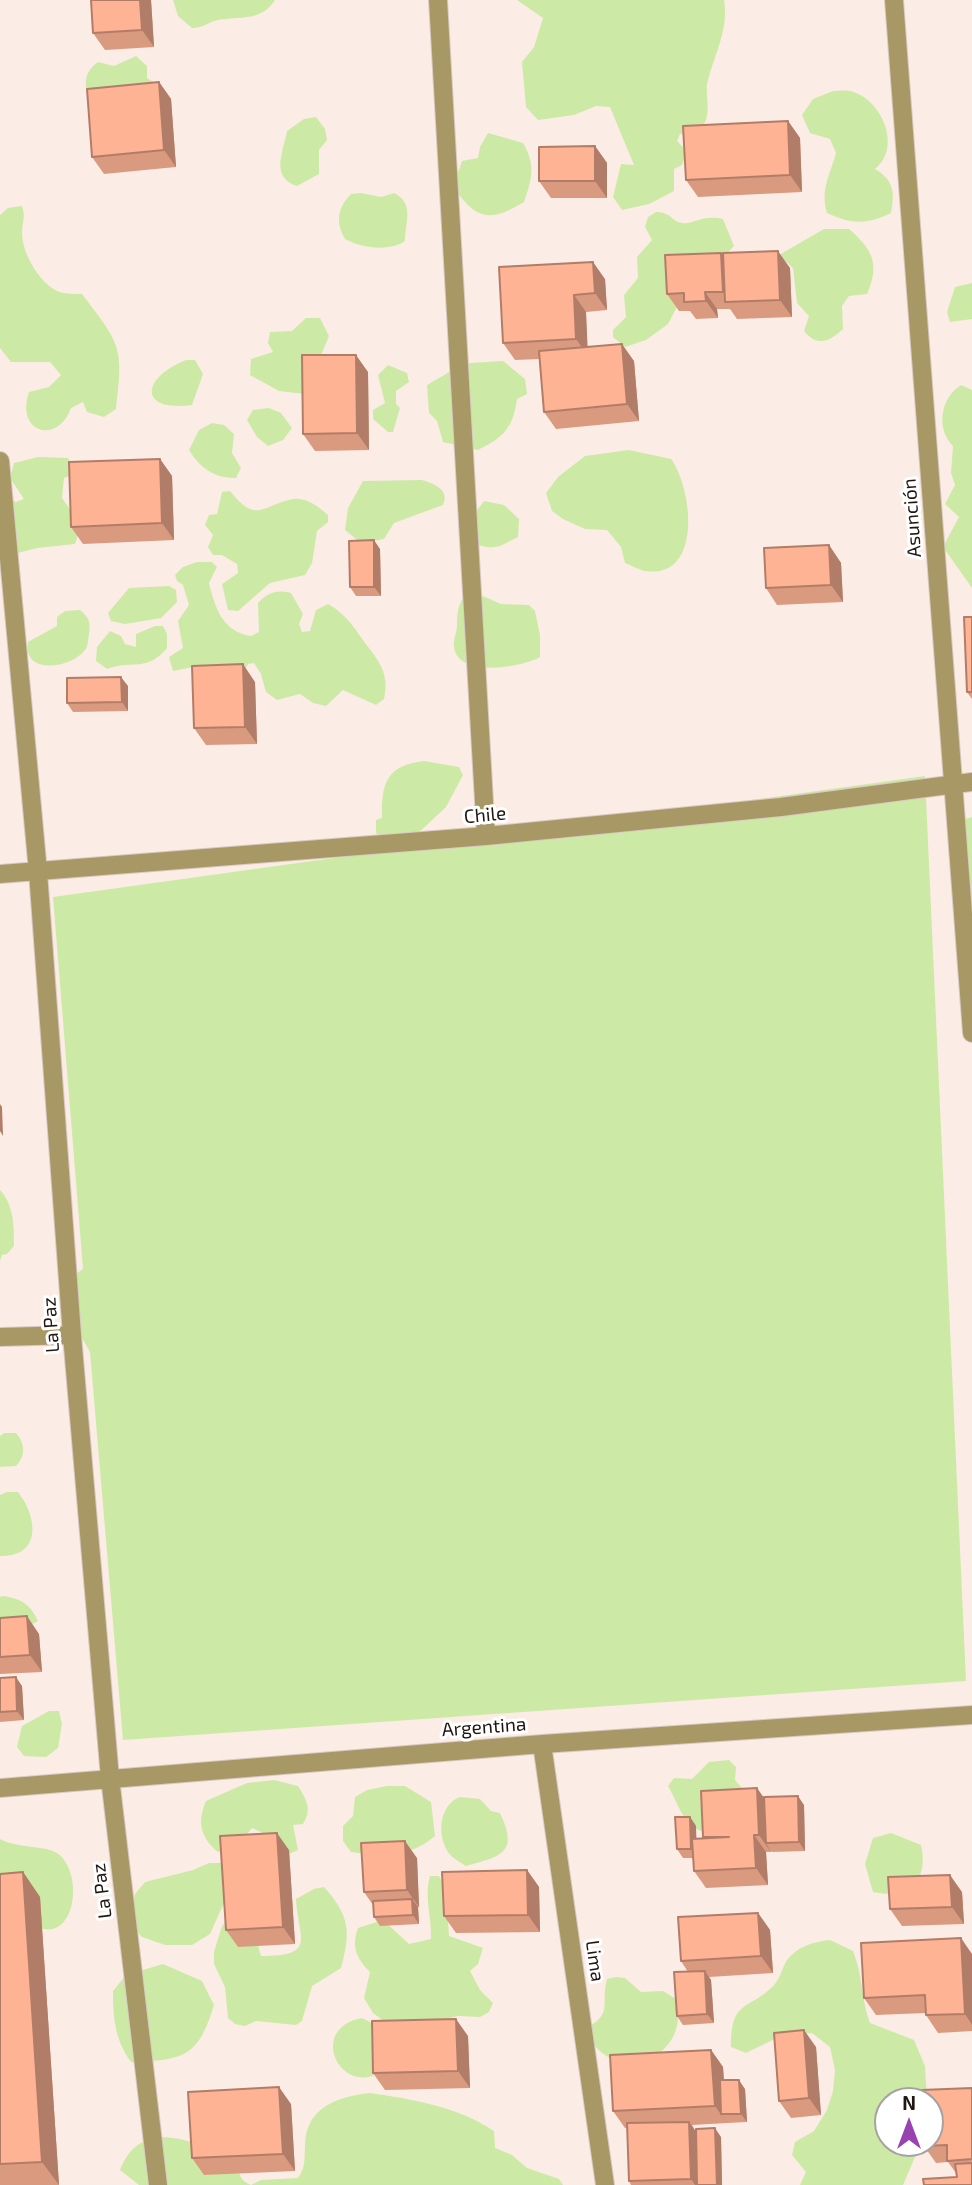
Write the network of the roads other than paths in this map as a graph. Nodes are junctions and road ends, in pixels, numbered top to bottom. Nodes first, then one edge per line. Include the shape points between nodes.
1 (438, 0) edge
2 (894, 0) edge
3 (0, 461) edge
4 (972, 782) edge
5 (953, 784) junction
6 (486, 836) junction
7 (38, 872) junction
8 (0, 874) edge
9 (972, 1033) edge
10 (72, 1335) junction
11 (0, 1337) edge
12 (972, 1715) edge
13 (542, 1744) junction
14 (110, 1778) junction
15 (0, 1788) edge
16 (158, 2185) edge
17 (605, 2185) edge

1 - 6 street
2 - 5 street, Asunción
3 - 7 street, La Paz
4 - 5 street, Chile
5 - 6 street, Chile via 781,807
5 - 9 street, Asunción
6 - 7 street, Chile
7 - 8 street, Chile
7 - 10 street, La Paz
10 - 11 street
10 - 14 street, La Paz
12 - 13 street, Argentina
13 - 14 street, Argentina
13 - 17 street, Lima
14 - 15 street, Argentina
14 - 16 street, La Paz

